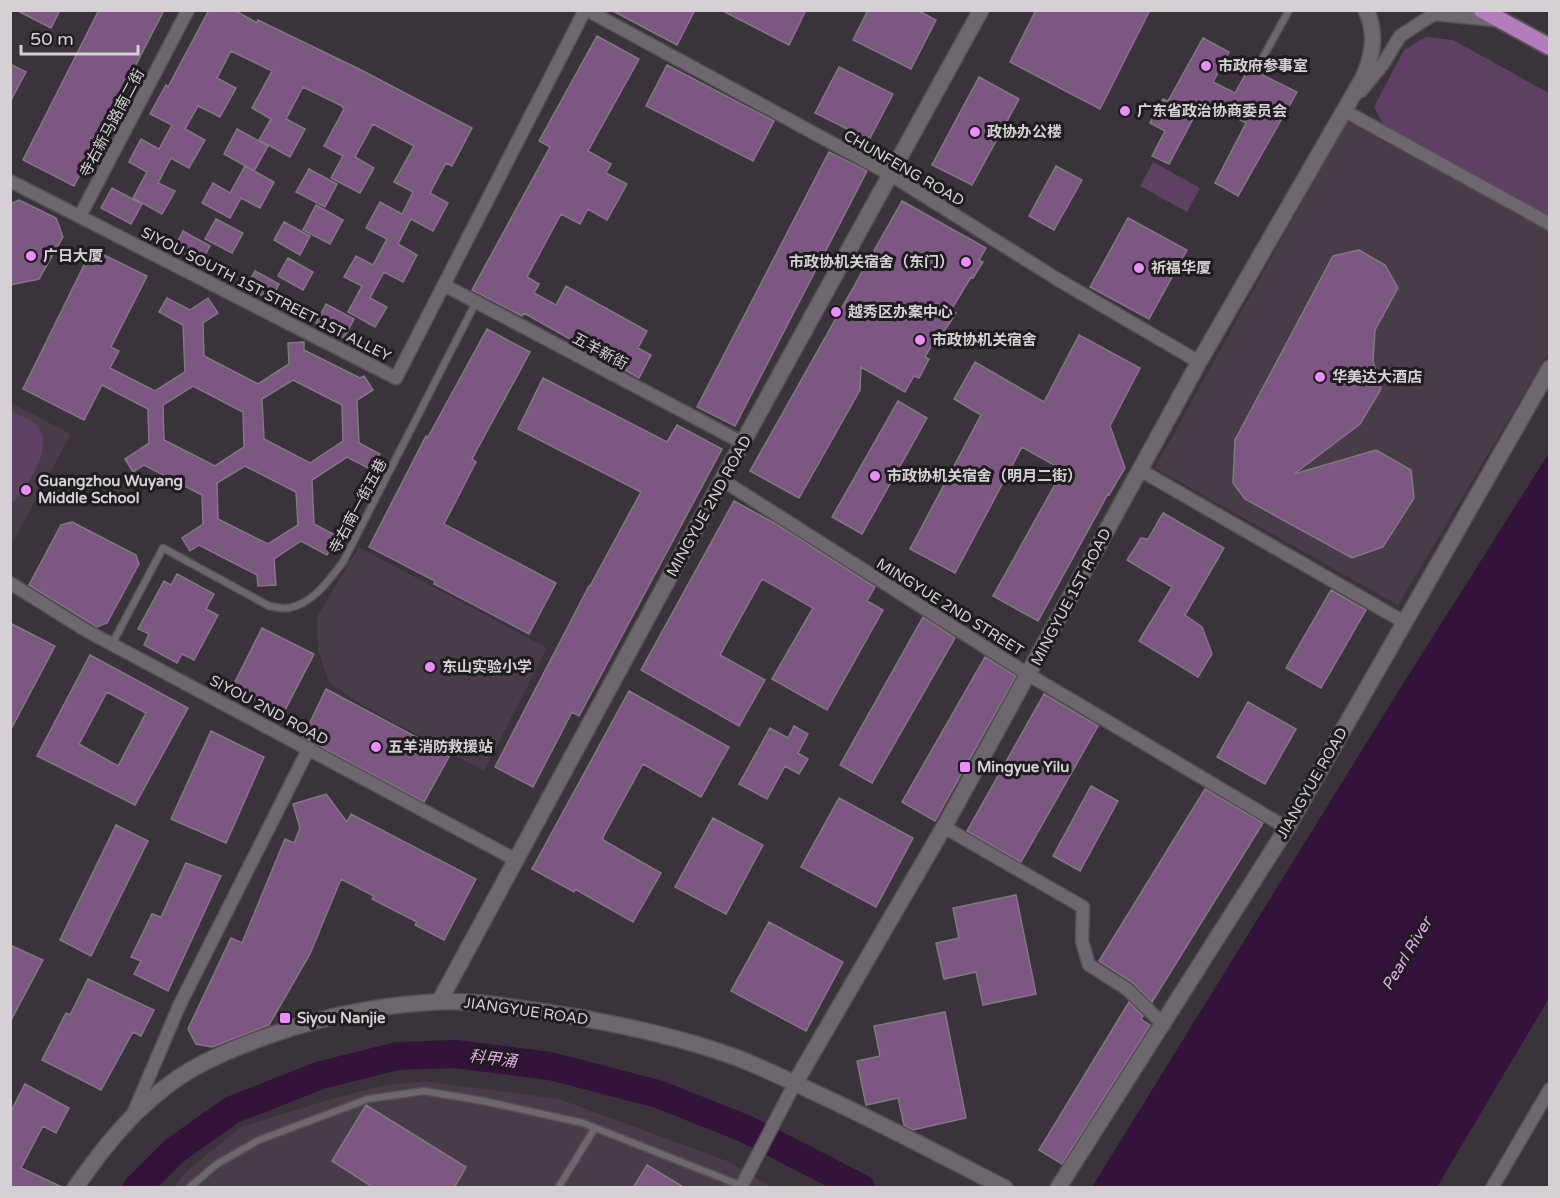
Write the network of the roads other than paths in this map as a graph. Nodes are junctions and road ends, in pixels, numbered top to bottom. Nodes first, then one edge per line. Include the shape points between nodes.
1 (188, 10) edge
2 (586, 10) edge
3 (981, 10) edge
4 (1289, 10) edge
5 (1366, 10) edge
6 (1482, 10) edge
7 (1500, 20) junction
8 (1550, 47) edge
9 (1261, 61) dead end
10 (1345, 111) junction
11 (891, 175) junction
12 (10, 181) edge
13 (80, 216) junction
14 (1550, 225) edge
15 (444, 285) junction
16 (476, 302) junction
17 (1199, 362) junction
18 (1550, 368) edge
19 (743, 443) junction
20 (1140, 470) junction
21 (722, 480) junction
22 (10, 583) edge
23 (1404, 622) junction
24 (112, 644) junction
25 (1029, 675) junction
26 (309, 748) junction
27 (944, 827) junction
28 (1287, 828) junction
29 (516, 860) junction
30 (439, 1002) junction
31 (1164, 1025) junction
32 (795, 1083) junction
33 (1550, 1089) edge
34 (132, 1116) junction
35 (595, 1128) junction
36 (744, 1186) edge
37 (75, 1188) edge
38 (189, 1188) edge
39 (558, 1188) edge
40 (1005, 1188) edge
41 (1058, 1188) edge
42 (1492, 1188) edge

1 - 13 street, 寺右新马路南二街
2 - 11 street, CHUNFENG ROAD
2 - 15 street, SIYOU SOUTH 1ST STREET 1ST ALLEY
3 - 11 street, MINGYUE 2ND ROAD
4 - 9 lane
5 - 10 street, MINGYUE 1ST ROAD via 1373,38 1371,59
6 - 7 highway
7 - 8 highway
7 - 10 street, MINGYUE 1ST ROAD via 1434,14 1400,36
10 - 14 street
10 - 17 street, MINGYUE 1ST ROAD
11 - 17 street, CHUNFENG ROAD
11 - 19 street, MINGYUE 2ND ROAD
12 - 13 street, SIYOU SOUTH 1ST STREET 1ST ALLEY
13 - 15 street, SIYOU SOUTH 1ST STREET 1ST ALLEY via 396,378
15 - 16 street, 五羊新街
16 - 19 street, 五羊新街
16 - 24 lane, 寺右南一街五巷 via 343,562 323,588 302,604 286,609 269,606 163,548
17 - 20 street, MINGYUE 1ST ROAD
18 - 23 street, JIANGYUE ROAD
19 - 21 street, MINGYUE 2ND ROAD
20 - 23 street
20 - 25 street, MINGYUE 1ST ROAD
21 - 25 street, MINGYUE 2ND STREET
21 - 29 street, MINGYUE 2ND ROAD
22 - 24 street, SIYOU 2ND ROAD
23 - 28 street, JIANGYUE ROAD
24 - 26 street, SIYOU 2ND ROAD
25 - 27 street, MINGYUE 1ST ROAD
25 - 28 street, MINGYUE 2ND STREET
26 - 29 street, SIYOU 2ND ROAD
26 - 34 street via 180,1004
27 - 31 street via 1083,907 1082,940 1089,964 1127,989
27 - 32 street, MINGYUE 1ST ROAD
28 - 31 street, JIANGYUE ROAD
29 - 30 street, MINGYUE 2ND ROAD
30 - 32 street, JIANGYUE ROAD via 503,1005 635,1028 705,1047
30 - 34 street, JIANGYUE ROAD via 340,1015 247,1043 183,1074
31 - 41 street, JIANGYUE ROAD
32 - 36 street
32 - 40 street, JIANGYUE ROAD
33 - 42 street
34 - 37 street, JIANGYUE ROAD
35 - 36 lane
35 - 38 lane via 424,1091 380,1097 259,1140 217,1164
35 - 39 lane

